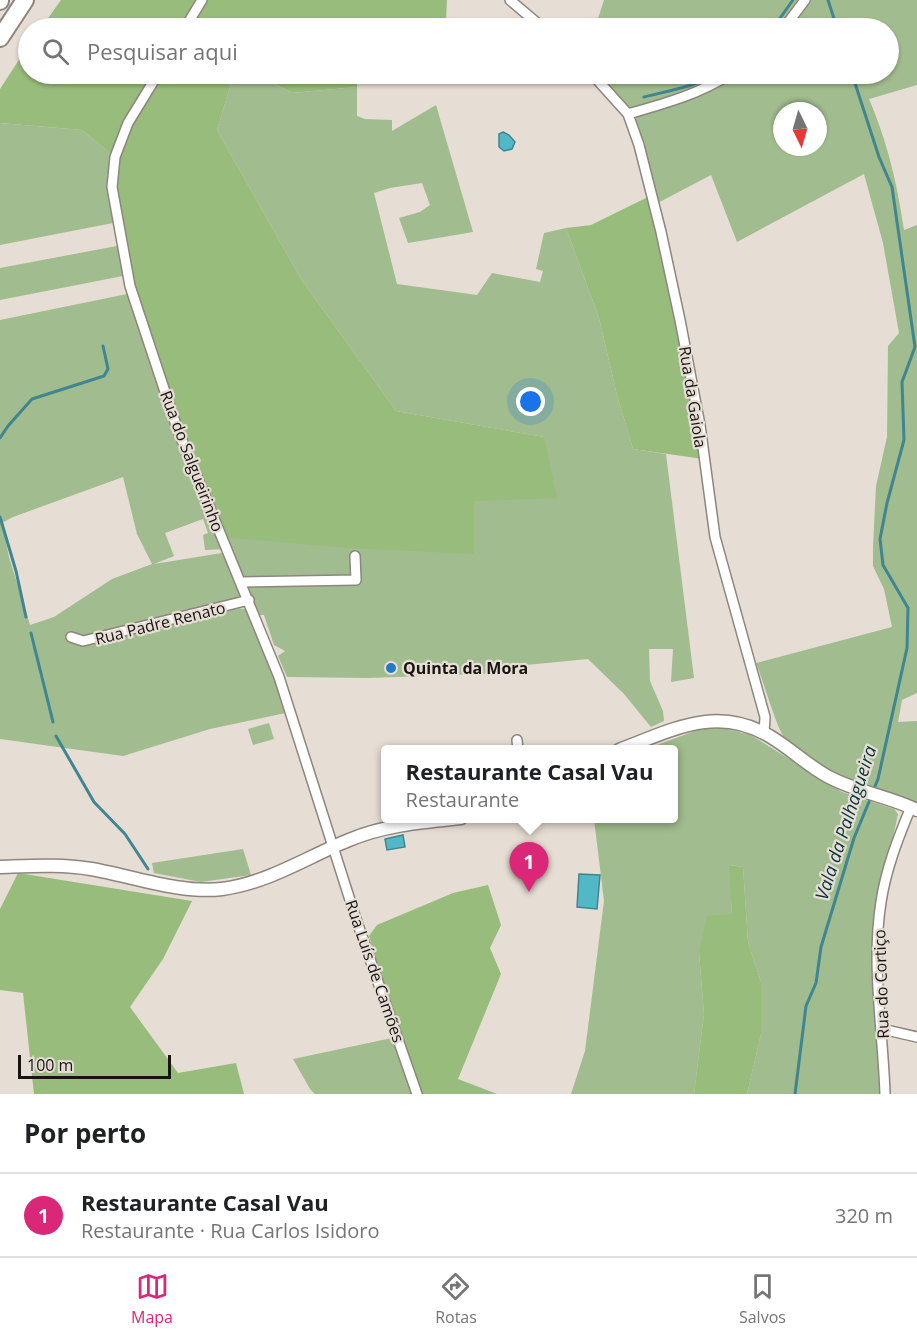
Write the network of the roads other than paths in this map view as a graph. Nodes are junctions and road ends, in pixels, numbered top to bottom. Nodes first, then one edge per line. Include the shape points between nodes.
1 (25, 0) edge
2 (202, 0) edge
3 (510, 0) edge
4 (806, 0) edge
5 (191, 18) edge
6 (531, 18) edge
7 (792, 18) edge
8 (0, 38) edge
9 (152, 84) edge
10 (601, 84) edge
11 (712, 84) edge
12 (628, 114) junction
13 (355, 556) dead end
14 (241, 582) junction
15 (249, 600) junction
16 (71, 637) dead end
17 (764, 733) junction
18 (633, 745) edge
19 (914, 808) edge
20 (423, 823) edge
21 (333, 847) junction
22 (0, 867) edge
23 (882, 1029) junction
24 (917, 1037) edge
25 (417, 1094) edge
26 (885, 1094) edge

1 - 8 highway
2 - 5 street
3 - 6 street
4 - 7 street
9 - 14 street, Rua do Salgueirinho via 128,123 115,157 112,187 116,210 130,286 173,418
10 - 12 street, Rua da Gaiola
11 - 12 street
12 - 17 street, Rua da Gaiola via 664,243 700,425 715,537 765,717
13 - 14 street via 356,580
14 - 15 street, Rua do Salgueirinho
15 - 16 street, Rua Padre Renato via 83,641
15 - 21 street, Rua do Salgueirinho via 279,677
17 - 18 street via 731,722 703,721
17 - 19 street via 827,776
19 - 23 street, Rua do Cortiço via 891,857 881,903 877,956
20 - 21 street via 363,834
21 - 22 street via 264,879 207,890 79,867
21 - 25 street, Rua Luís de Camões
23 - 24 street
23 - 26 street, Rua do Cortiço

